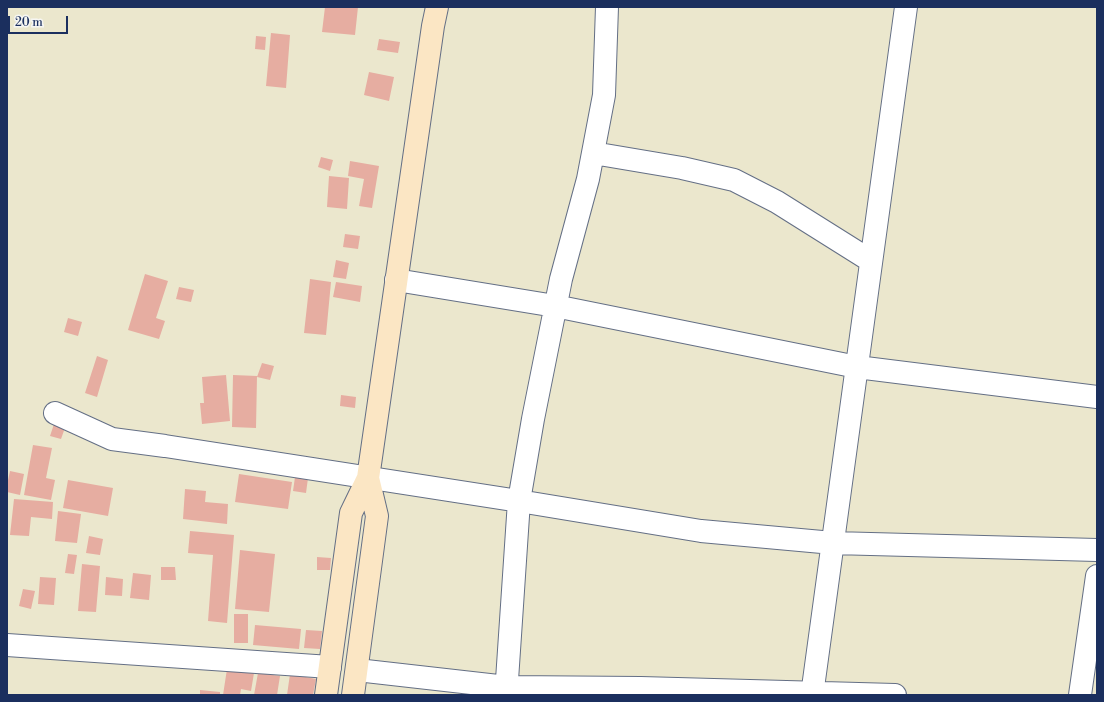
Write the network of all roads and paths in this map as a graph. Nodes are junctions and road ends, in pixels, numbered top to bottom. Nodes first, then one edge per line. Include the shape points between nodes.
1 (437, 7) edge
2 (607, 7) edge
3 (906, 7) edge
4 (593, 153) junction
5 (871, 261) junction
6 (396, 280) junction
7 (555, 306) junction
8 (857, 367) junction
9 (1097, 398) edge
10 (55, 413) dead end
11 (368, 478) junction
12 (519, 501) junction
13 (833, 543) junction
14 (1097, 550) edge
15 (1097, 576) edge
16 (7, 645) edge
17 (330, 667) junction
18 (357, 670) junction
19 (507, 691) edge
20 (812, 694) edge
21 (326, 695) edge
22 (353, 695) edge
23 (895, 695) edge
24 (1080, 695) edge

1 - 6 main road
2 - 4 street via 604,95
3 - 5 street
4 - 5 street via 682,168 734,180 777,202
4 - 7 street
5 - 8 street
6 - 7 street
6 - 11 main road
7 - 8 street
7 - 12 street
8 - 9 street
8 - 13 street
10 - 11 street via 112,439
11 - 12 street
11 - 17 main road via 350,513
11 - 18 main road via 377,516
12 - 13 street via 701,532
12 - 19 street
13 - 14 street
13 - 20 street
15 - 24 street
16 - 17 street
17 - 21 main road
18 - 19 street
18 - 22 main road
19 - 20 street via 641,688
20 - 23 street

